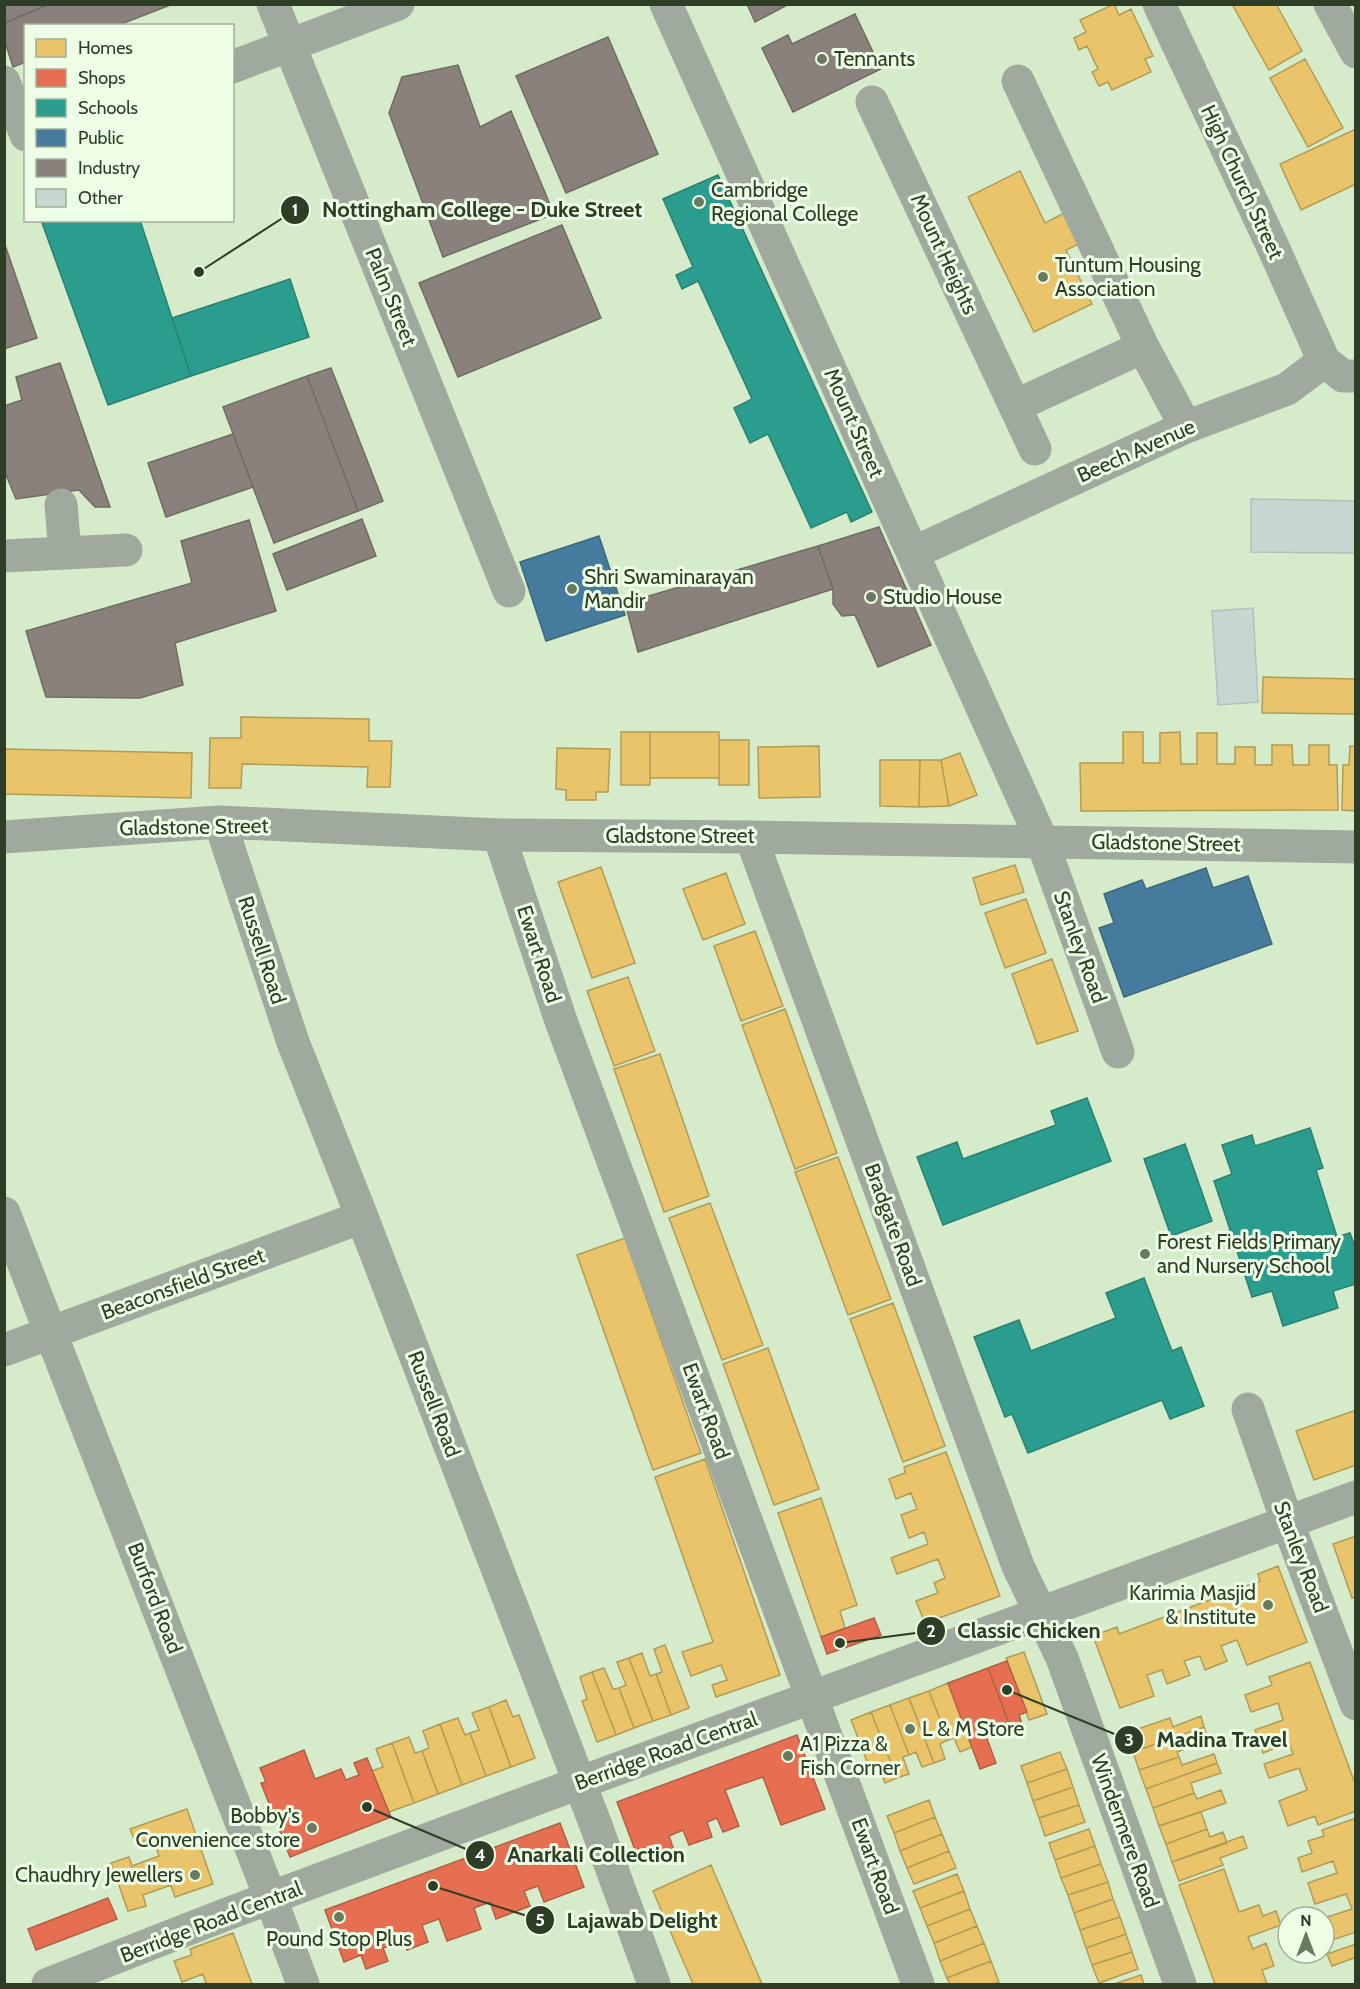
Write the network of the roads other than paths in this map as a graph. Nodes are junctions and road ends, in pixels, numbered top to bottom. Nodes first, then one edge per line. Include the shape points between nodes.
1 (273, 4) edge
2 (398, 4) edge
3 (666, 4) edge
4 (1159, 4) edge
5 (1337, 7) edge
6 (289, 45) junction
7 (1356, 52) edge
8 (234, 66) edge
9 (1017, 81) dead end
10 (4, 82) edge
11 (872, 102) dead end
12 (24, 130) edge
13 (24, 148) edge
14 (4, 154) edge
15 (1143, 347) junction
16 (1324, 361) junction
17 (1356, 376) edge
18 (1016, 406) junction
19 (1186, 427) junction
20 (1035, 449) dead end
21 (61, 505) dead end
22 (126, 550) dead end
23 (65, 553) junction
24 (913, 553) junction
25 (4, 556) edge
26 (509, 591) dead end
27 (220, 822) junction
28 (499, 835) junction
29 (4, 837) edge
30 (751, 837) junction
31 (1042, 841) junction
32 (1354, 850) edge
33 (1118, 1052) dead end
34 (4, 1213) edge
35 (362, 1217) junction
36 (52, 1333) junction
37 (4, 1350) edge
38 (1248, 1409) dead end
39 (1356, 1497) edge
40 (1287, 1521) junction
41 (1038, 1612) junction
42 (812, 1697) junction
43 (1356, 1704) edge
44 (579, 1783) junction
45 (271, 1899) junction
46 (48, 1984) edge
47 (303, 1984) edge
48 (654, 1984) edge
49 (918, 1984) edge
50 (1180, 1984) edge

1 - 6 street, Palm Street
2 - 6 street
3 - 24 street, Mount Street
4 - 16 street, High Church Street
5 - 7 street
6 - 8 street
6 - 26 street, Palm Street
9 - 15 street
10 - 12 street
11 - 18 street, Mount Heights
13 - 14 street
15 - 18 street
15 - 19 street
16 - 17 street via 1343,375
16 - 19 street, Beech Avenue via 1287,389
18 - 20 street, Mount Heights
19 - 24 street, Beech Avenue
21 - 23 street
22 - 23 street
23 - 25 street
24 - 31 street, Mount Street
27 - 28 street, Gladstone Street
27 - 29 street, Gladstone Street
27 - 35 street, Russell Road via 292,1042
28 - 30 street, Gladstone Street
28 - 42 street, Ewart Road via 561,1021
30 - 31 street, Gladstone Street
30 - 41 street, Bradgate Road via 1017,1566
31 - 32 street, Gladstone Street
31 - 33 street, Stanley Road
34 - 36 street, Burford Road
35 - 36 street, Beaconsfield Street
35 - 44 street, Russell Road
36 - 37 street, Beaconsfield Street
36 - 45 street, Burford Road
38 - 40 street, Stanley Road
39 - 40 street, Berridge Road Central
40 - 41 street, Berridge Road Central
40 - 43 street, Stanley Road
41 - 42 street, Berridge Road Central
41 - 50 street, Windermere Road via 1062,1658
42 - 44 street, Berridge Road Central
42 - 49 street, Ewart Road
44 - 45 street, Berridge Road Central
44 - 48 street, Russell Road
45 - 46 street, Berridge Road Central
45 - 47 street, Burford Road

